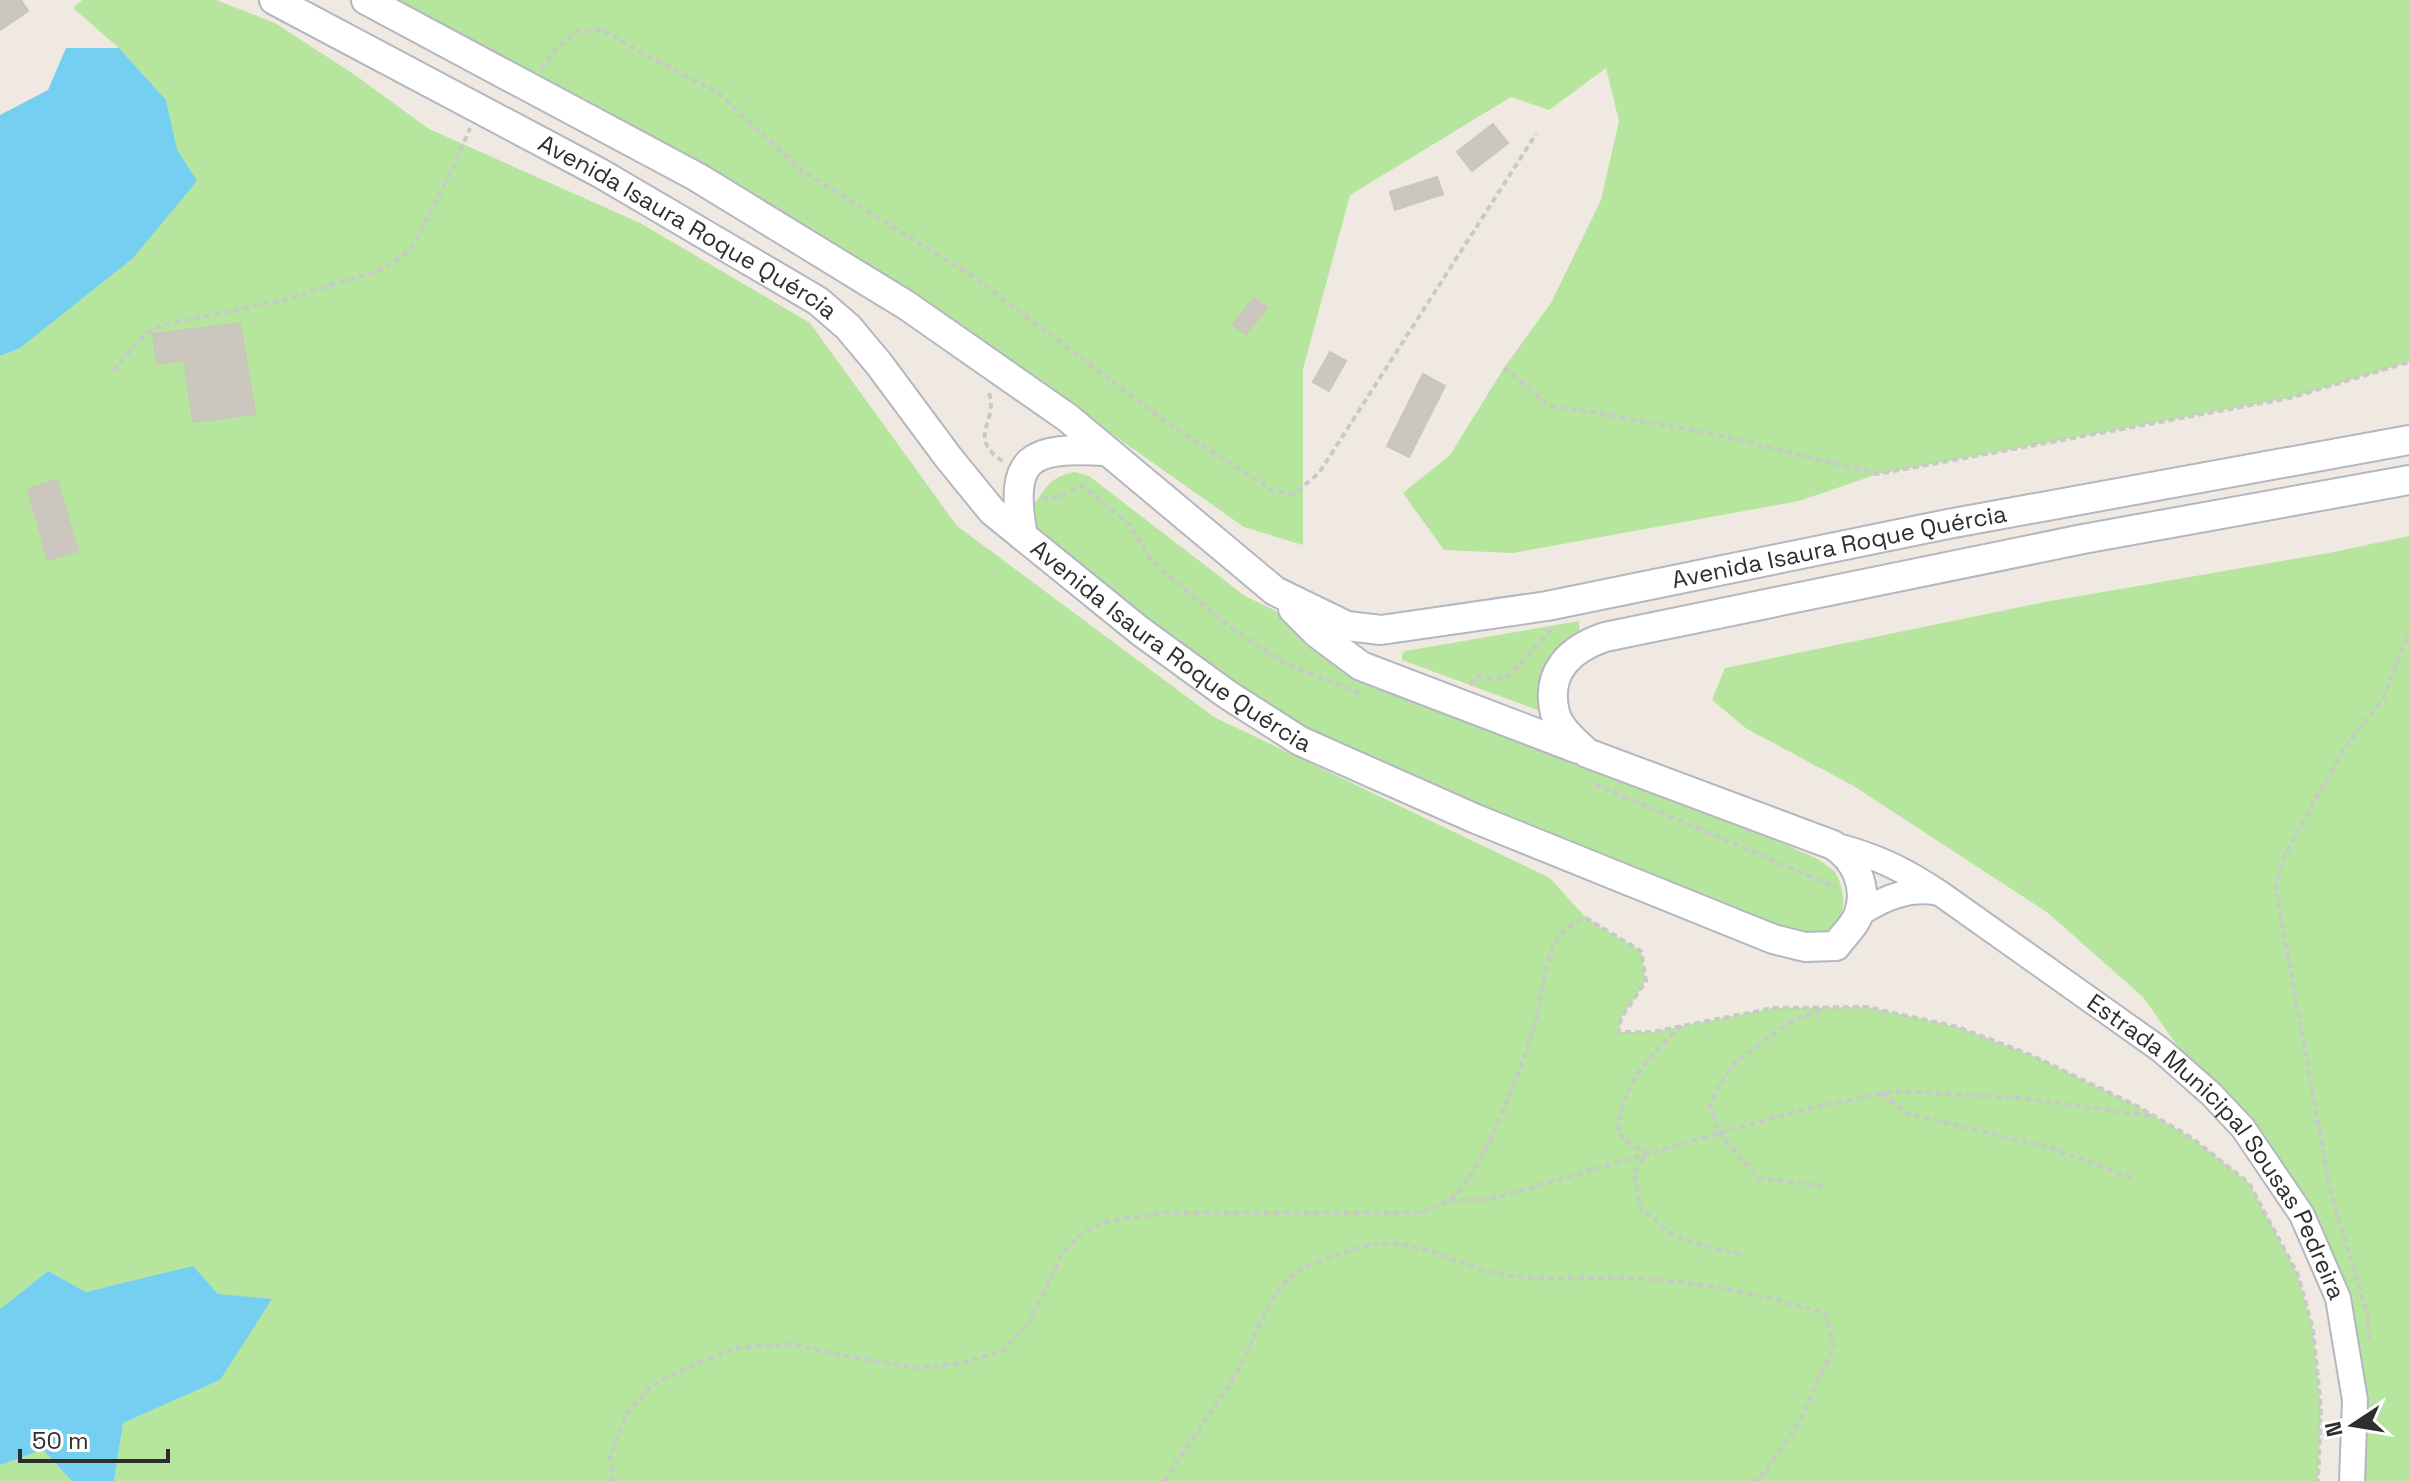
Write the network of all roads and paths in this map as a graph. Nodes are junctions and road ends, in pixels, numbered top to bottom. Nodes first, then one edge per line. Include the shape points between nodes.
1 (274, 0) edge
2 (366, 0) edge
3 (527, 87) junction
4 (479, 107) junction
5 (1536, 134) dead end
6 (2409, 362) edge
7 (1504, 368) dead end
8 (113, 370) dead end
9 (2409, 440) edge
10 (1105, 451) junction
11 (2409, 480) edge
12 (1023, 536) junction
13 (1275, 591) junction
14 (2409, 632) edge
15 (1587, 753) junction
16 (1833, 845) junction
17 (1941, 894) junction
18 (1859, 914) junction
19 (1830, 1007) junction
20 (1683, 1025) junction
21 (1882, 1093) junction
22 (2155, 1117) junction
23 (1719, 1133) junction
24 (1647, 1153) junction
25 (2135, 1179) dead end
26 (1823, 1186) dead end
27 (1450, 1200) junction
28 (1740, 1254) dead end
29 (2369, 1341) dead end
30 (613, 1481) edge
31 (1164, 1481) edge
32 (1753, 1481) edge
33 (2318, 1481) edge
34 (2352, 1481) edge

1 - 4 main road, Avenida Isaura Roque Quércia
2 - 3 main road, Avenida Isaura Roque Quércia
3 - 5 path via 577,31 603,30 717,92 802,171 971,275 1169,424 1273,491 1294,494 1319,473
3 - 10 main road, Avenida Isaura Roque Quércia via 697,177 906,305 1068,418
4 - 8 path via 412,248 384,269 301,295 163,325 144,335
4 - 12 main road, Avenida Isaura Roque Quércia via 818,301 879,364 992,511
6 - 7 path via 2290,398 1878,474 1705,432 1549,405
9 - 13 main road, Avenida Isaura Roque Quércia via 1948,524 1547,606 1424,625 1381,630 1347,626
10 - 12 main road via 1065,449 1037,455 1021,473
10 - 13 main road, Avenida Isaura Roque Quércia
11 - 15 main road, Avenida Isaura Roque Quércia via 2083,539 1605,637 1572,653 1559,670 1554,690 1555,714
12 - 18 main road, Avenida Isaura Roque Quércia via 1140,631 1300,741 1773,939 1805,947 1836,946
13 - 15 main road, Avenida Isaura Roque Quércia via 1318,634 1361,666
14 - 29 path via 2383,699 2344,748 2288,848 2276,890 2331,1194 2367,1312
15 - 16 main road, Avenida Isaura Roque Quércia
16 - 17 street, Estrada Municipal Sousas Pedreira via 1905,870
16 - 18 main road, Avenida Isaura Roque Quércia via 1855,866 1861,883
17 - 18 street via 1901,893
17 - 34 street, Estrada Municipal Sousas Pedreira via 2161,1050 2243,1128 2302,1215 2338,1298 2355,1400
19 - 20 path via 1773,1008
19 - 22 path via 1867,1007 1958,1027 2031,1055
19 - 23 path via 1793,1020 1734,1063 1710,1106
20 - 24 path via 1656,1048 1626,1093 1619,1114 1618,1133
20 - 27 path via 1619,1032 1621,1018 1646,981 1641,951 1586,918 1570,924 1556,940 1534,1026 1483,1158
21 - 22 path via 2020,1098
21 - 23 path
21 - 25 path via 1905,1113 2051,1148
22 - 33 path via 2192,1138 2249,1183 2298,1275 2313,1329 2321,1409
23 - 24 path
23 - 26 path via 1758,1178
24 - 27 path via 1487,1200
24 - 28 path via 1634,1174 1641,1209 1673,1235
27 - 30 path via 1420,1213 1165,1213 1108,1221 1084,1232 1063,1252 1030,1321 1004,1350 963,1363 918,1368 791,1344 736,1348 653,1385 628,1412 610,1456
31 - 32 path via 1239,1369 1269,1304 1298,1271 1382,1243 1416,1247 1503,1274 1690,1284 1826,1314 1834,1347 1796,1428

